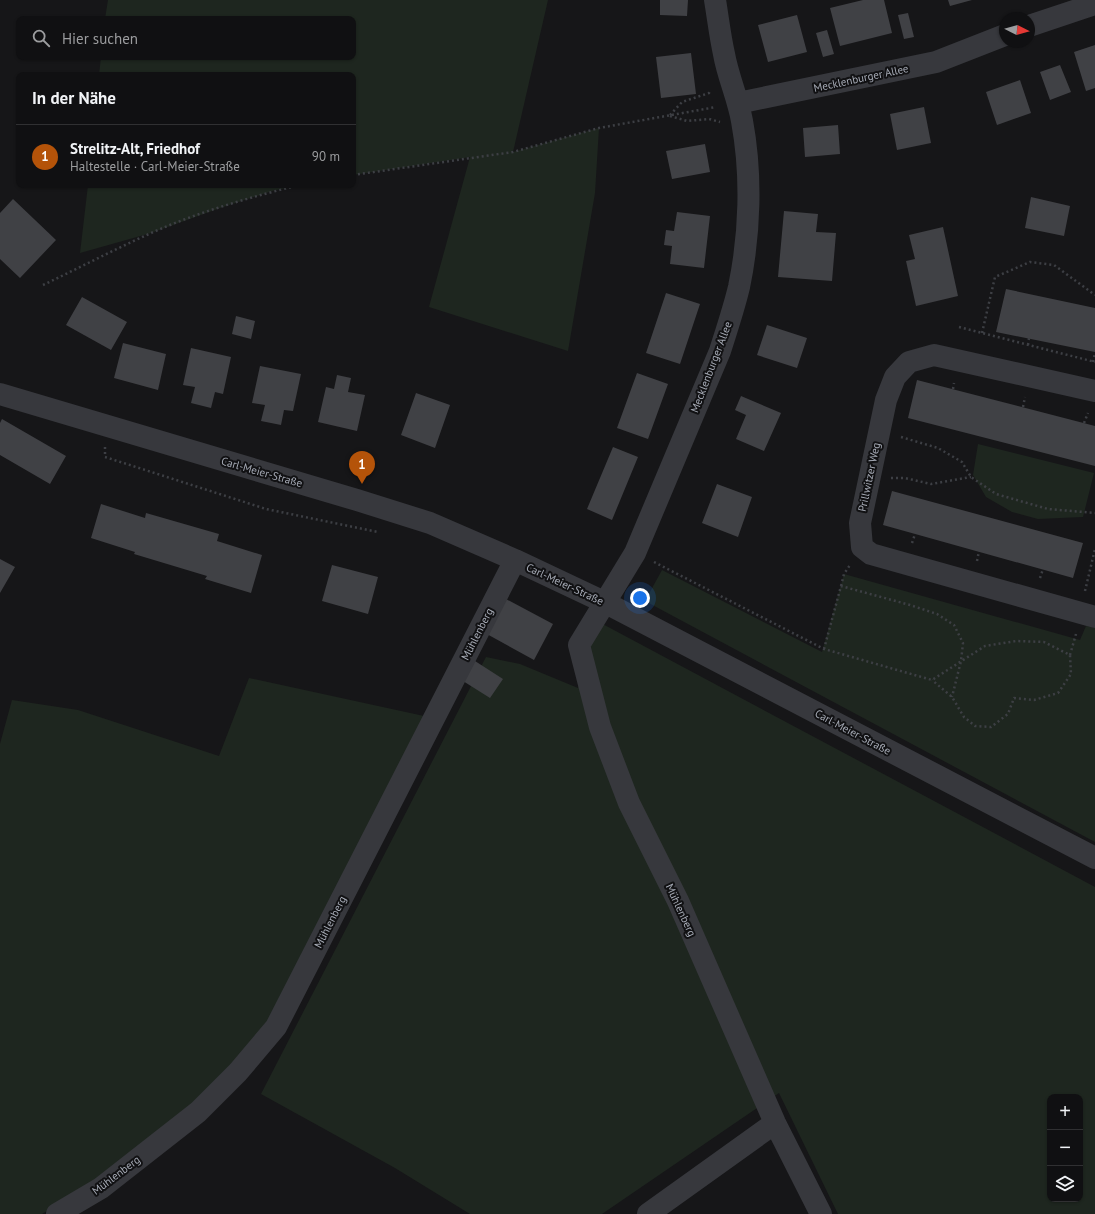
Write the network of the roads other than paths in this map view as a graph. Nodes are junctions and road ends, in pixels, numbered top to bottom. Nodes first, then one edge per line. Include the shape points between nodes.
1 (715, 0) edge
2 (1091, 3) edge
3 (1035, 24) edge
4 (999, 37) edge
5 (738, 103) junction
6 (1095, 391) edge
7 (0, 394) edge
8 (515, 560) junction
9 (606, 603) junction
10 (1095, 617) edge
11 (1095, 858) edge
12 (774, 1123) junction
13 (57, 1214) edge
14 (648, 1214) edge
15 (821, 1214) edge

1 - 5 street via 724,54
2 - 3 street
4 - 5 street, Mecklenburger Allee via 936,62
5 - 9 street, Mecklenburger Allee via 746,149 748,190 746,245 739,286 720,351 635,553
6 - 10 street, Prillwitzer Weg via 934,354 909,362 895,377 886,400 860,523 862,547 870,554
7 - 8 street, Carl-Meier-Straße via 386,508 430,523
8 - 9 street, Carl-Meier-Straße
8 - 13 street, Mühlenberg via 276,1027 238,1072 198,1112 101,1188
9 - 11 street, Carl-Meier-Straße
9 - 12 street, Mühlenberg via 579,645 600,727 629,803 678,901
12 - 14 street
12 - 15 street, Mühlenberg

